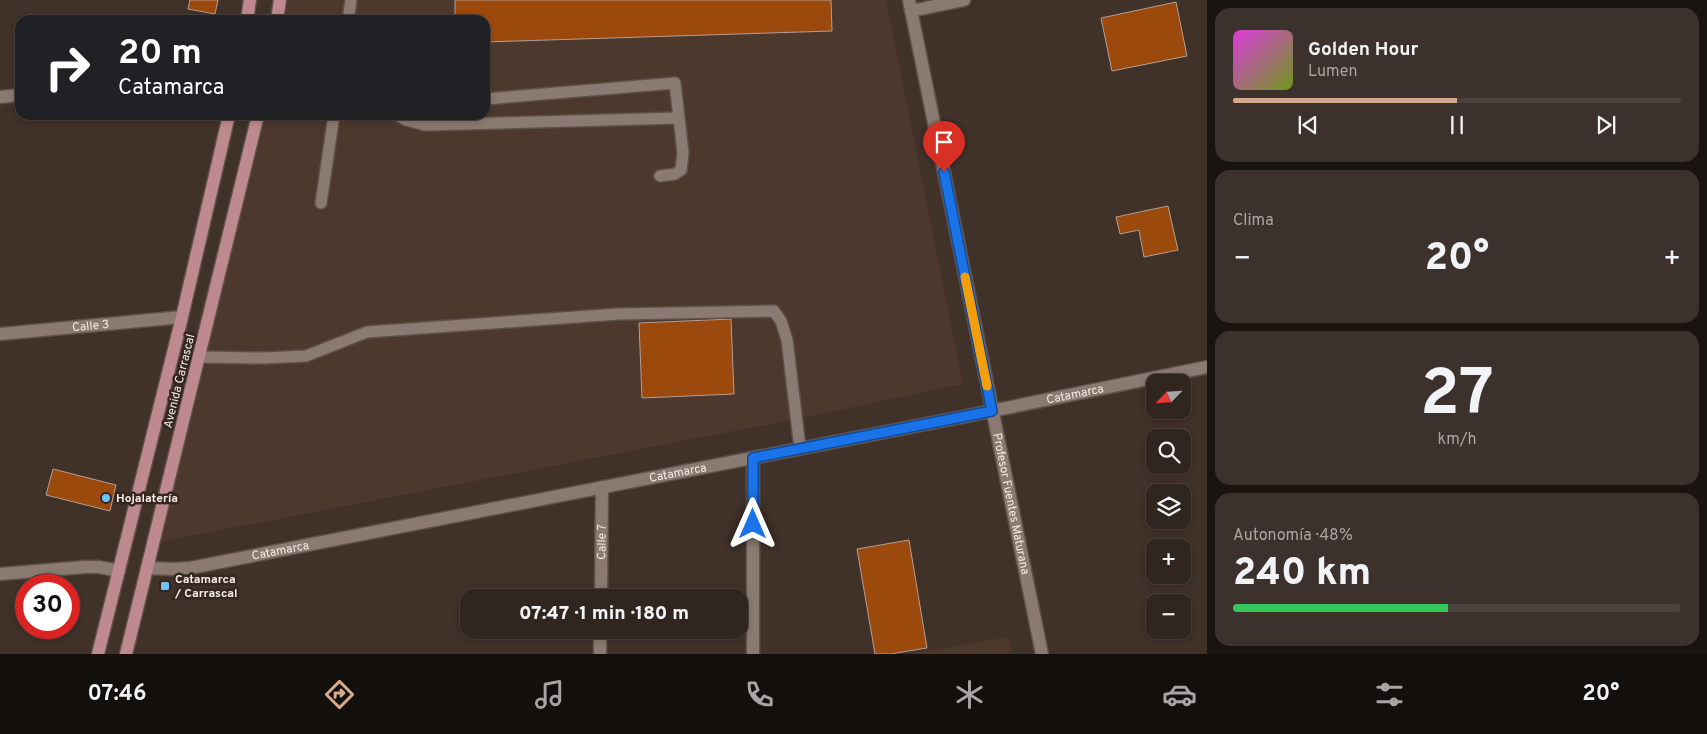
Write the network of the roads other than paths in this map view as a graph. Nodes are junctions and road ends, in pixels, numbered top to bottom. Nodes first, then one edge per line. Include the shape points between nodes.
1 (250, 0) edge
2 (280, 0) edge
3 (351, 0) edge
4 (964, 0) edge
5 (910, 5) edge
6 (248, 15) edge
7 (278, 15) edge
8 (349, 15) edge
9 (15, 96) edge
10 (0, 97) edge
11 (490, 99) edge
12 (678, 118) junction
13 (229, 120) edge
14 (257, 120) edge
15 (333, 120) edge
16 (406, 120) edge
17 (660, 176) dead end
18 (321, 203) dead end
19 (182, 317) junction
20 (0, 334) edge
21 (199, 357) junction
22 (1207, 367) edge
23 (992, 411) junction
24 (800, 448) junction
25 (753, 458) junction
26 (602, 487) junction
27 (147, 568) junction
28 (119, 571) junction
29 (0, 574) edge
30 (601, 589) edge
31 (600, 639) edge
32 (98, 654) edge
33 (126, 654) edge
34 (600, 654) edge
35 (753, 654) edge
36 (1042, 654) edge

1 - 6 main road
2 - 7 main road
3 - 8 lane
4 - 5 street
5 - 23 street, Profesor Fuentes Maturana
9 - 10 street
11 - 12 lane via 676,83
12 - 16 lane via 425,126
12 - 17 lane via 682,170
13 - 19 main road, Avenida Carrascal
14 - 21 main road, Avenida Carrascal
15 - 18 lane
19 - 20 street, Calle 3
19 - 28 main road, Avenida Carrascal
21 - 24 lane via 306,356 367,332 618,314 774,311 787,340
21 - 27 main road, Avenida Carrascal
22 - 23 street, Catamarca
23 - 24 street, Catamarca
23 - 36 street, Profesor Fuentes Maturana
24 - 25 street, Catamarca
25 - 26 street, Catamarca
25 - 35 street
26 - 27 street, Catamarca via 190,568
26 - 30 street, Calle 7
27 - 33 main road, Avenida Carrascal
28 - 29 street via 86,567
28 - 32 main road, Avenida Carrascal
31 - 34 street

